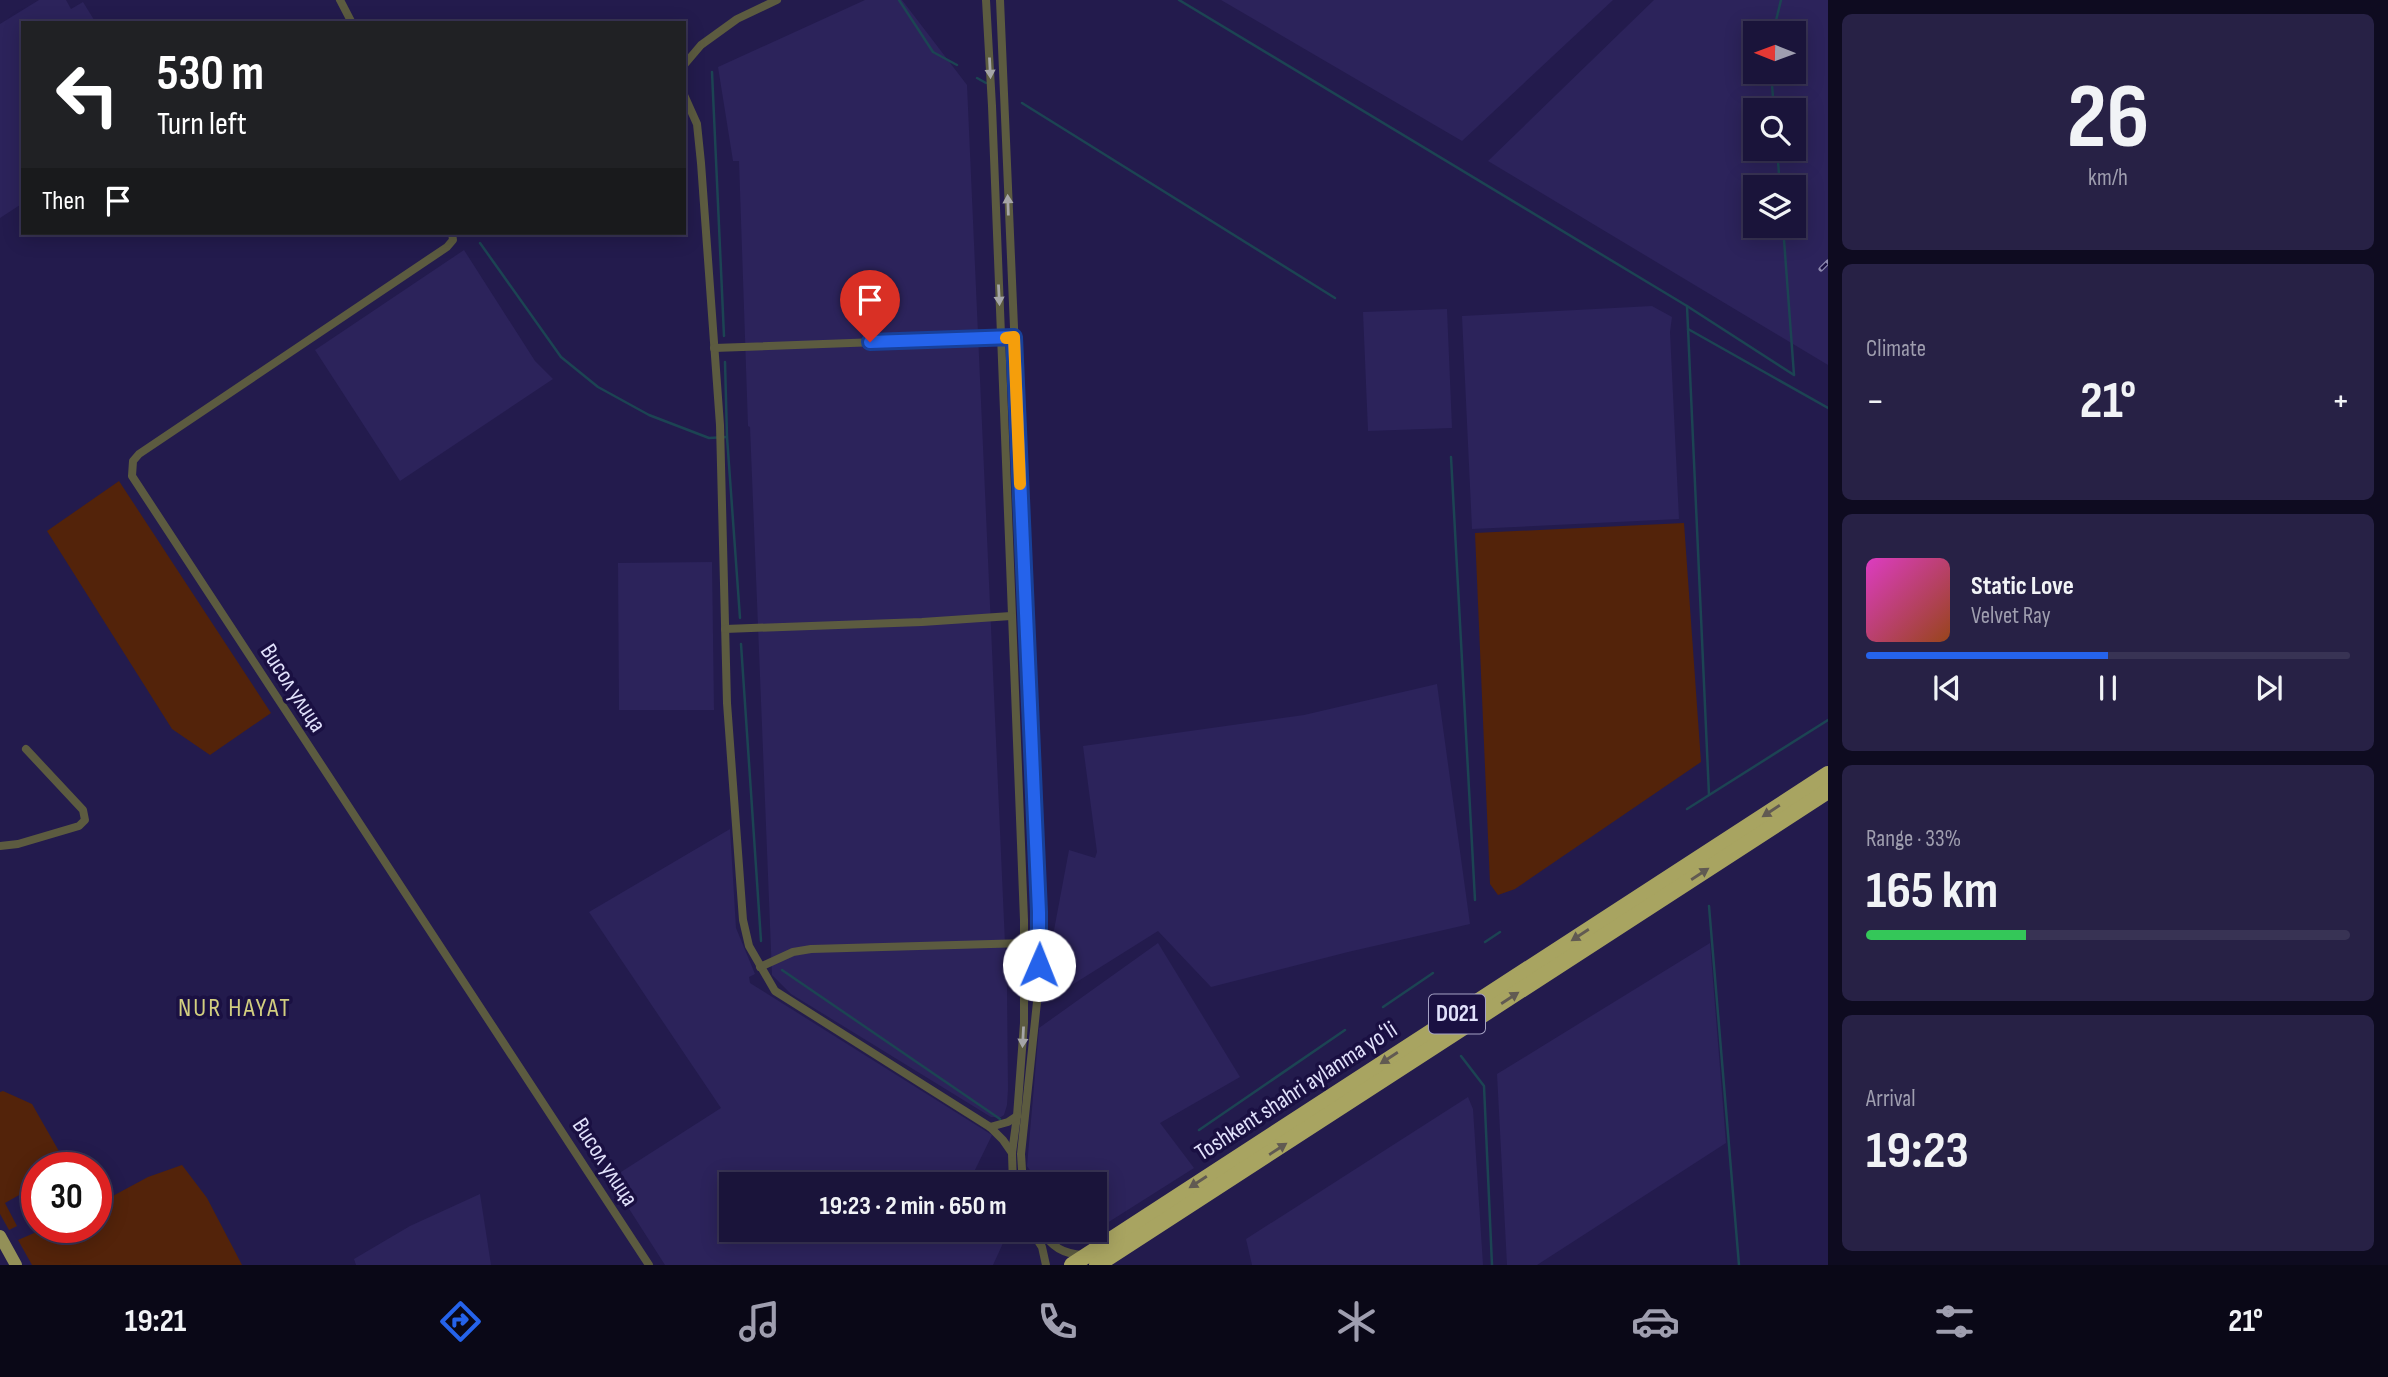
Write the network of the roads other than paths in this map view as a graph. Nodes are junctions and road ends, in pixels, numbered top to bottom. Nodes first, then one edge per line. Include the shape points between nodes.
1 (340, 0) edge
2 (777, 0) edge
3 (986, 0) edge
4 (1000, 0) edge
5 (351, 21) edge
6 (686, 63) edge
7 (686, 99) edge
8 (452, 235) edge
9 (1014, 337) junction
10 (1000, 338) junction
11 (714, 348) junction
12 (1011, 616) junction
13 (725, 629) junction
14 (1031, 733) junction
15 (1017, 734) junction
16 (26, 749) dead end
17 (1828, 774) edge
18 (1828, 791) edge
19 (0, 846) edge
20 (1024, 943) junction
21 (760, 967) junction
22 (1017, 1116) junction
23 (990, 1127) junction
24 (1298, 1127) junction
25 (1012, 1153) junction
26 (1013, 1172) edge
27 (1022, 1172) edge
28 (0, 1236) edge
29 (1039, 1242) edge
30 (1052, 1242) edge
31 (1092, 1260) edge
32 (16, 1265) edge
33 (649, 1265) edge
34 (1046, 1265) edge
35 (1072, 1265) edge

1 - 5 street
2 - 6 street via 737,19
3 -> 10 street
9 -> 4 street
7 - 11 street via 699,137
8 - 33 street, Висол улица via 447,247 139,454 132,476
9 - 10 street
9 - 14 street
10 - 11 street
10 - 12 street
11 - 13 street
12 - 13 street
12 - 15 street
13 - 21 street via 743,920
14 - 15 street
14 - 27 street via 1039,949
15 - 20 street
16 - 19 street via 83,810 85,820 79,826
17 -> 24 highway, Toshkent shahri aylanma yoʻli / D021
24 -> 18 highway, Toshkent shahri aylanma yoʻli / D021
20 - 21 street via 811,949
20 -> 22 street
21 - 23 street via 775,991
22 - 23 street
22 - 25 street
23 - 25 street
24 - 31 highway, Toshkent shahri aylanma yoʻli / D021
25 - 26 street
28 - 32 main road
29 - 34 street
30 - 31 street via 1058,1249
31 - 35 highway, Toshkent shahri aylanma yoʻli / D021

